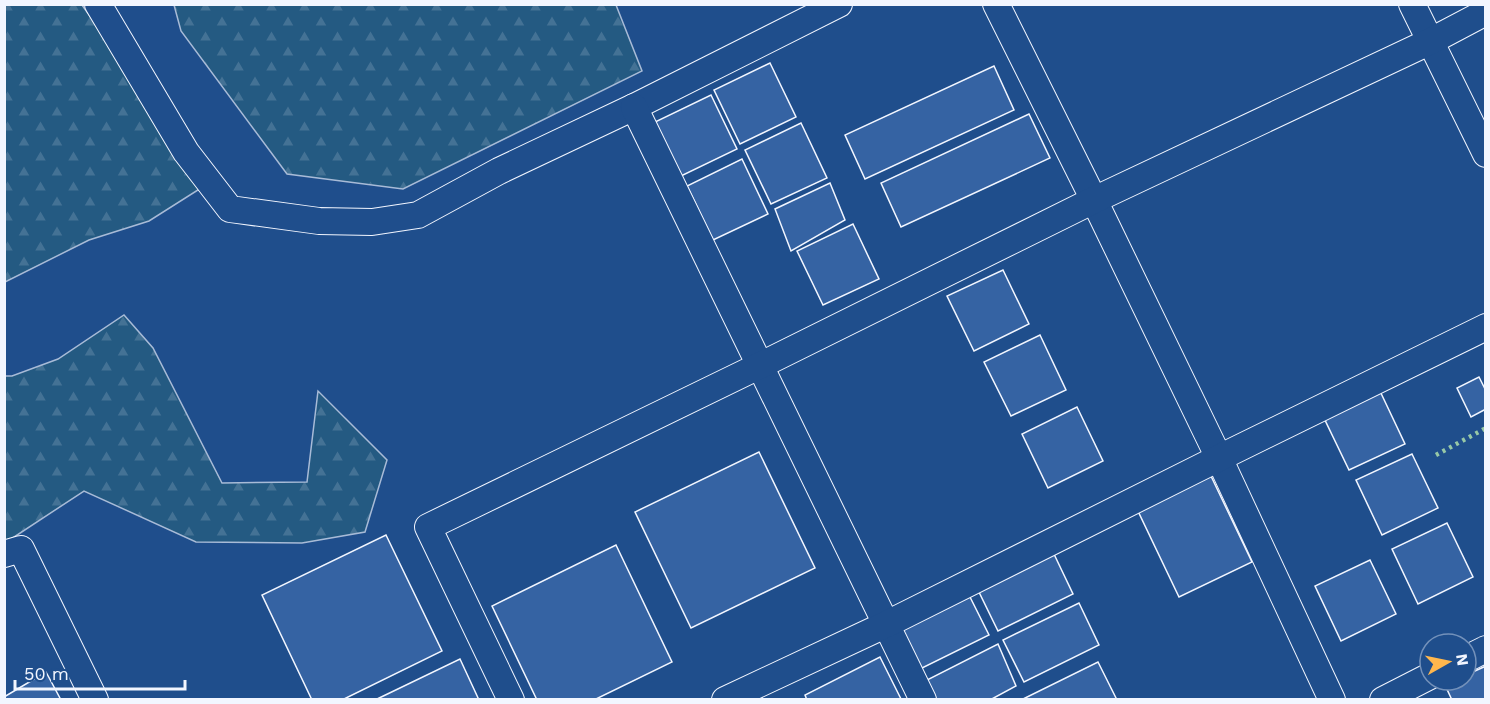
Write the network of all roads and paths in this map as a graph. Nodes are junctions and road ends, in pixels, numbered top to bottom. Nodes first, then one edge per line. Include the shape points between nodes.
1 (98, 4) edge
2 (839, 4) edge
3 (996, 4) edge
4 (1412, 4) edge
5 (1485, 12) edge
6 (1431, 42) junction
7 (634, 107) junction
8 (1485, 154) edge
9 (1094, 200) junction
10 (1485, 327) edge
11 (761, 365) junction
12 (1219, 458) junction
13 (4, 554) edge
14 (887, 624) junction
15 (1418, 682) edge
16 (95, 699) edge
17 (511, 699) edge
18 (725, 699) edge
19 (923, 699) edge
20 (1332, 699) edge
21 (1383, 699) edge

1 - 7 street via 186,152 230,209 319,221 372,222 418,215 499,171
2 - 7 street
3 - 9 street
4 - 6 street
5 - 6 street
6 - 8 street
6 - 9 street
7 - 11 street
9 - 11 street
9 - 12 street
10 - 12 street
11 - 14 street
11 - 17 street via 428,527
12 - 14 street
12 - 20 street
13 - 16 street via 21,549
14 - 18 street
14 - 19 street
15 - 21 street

